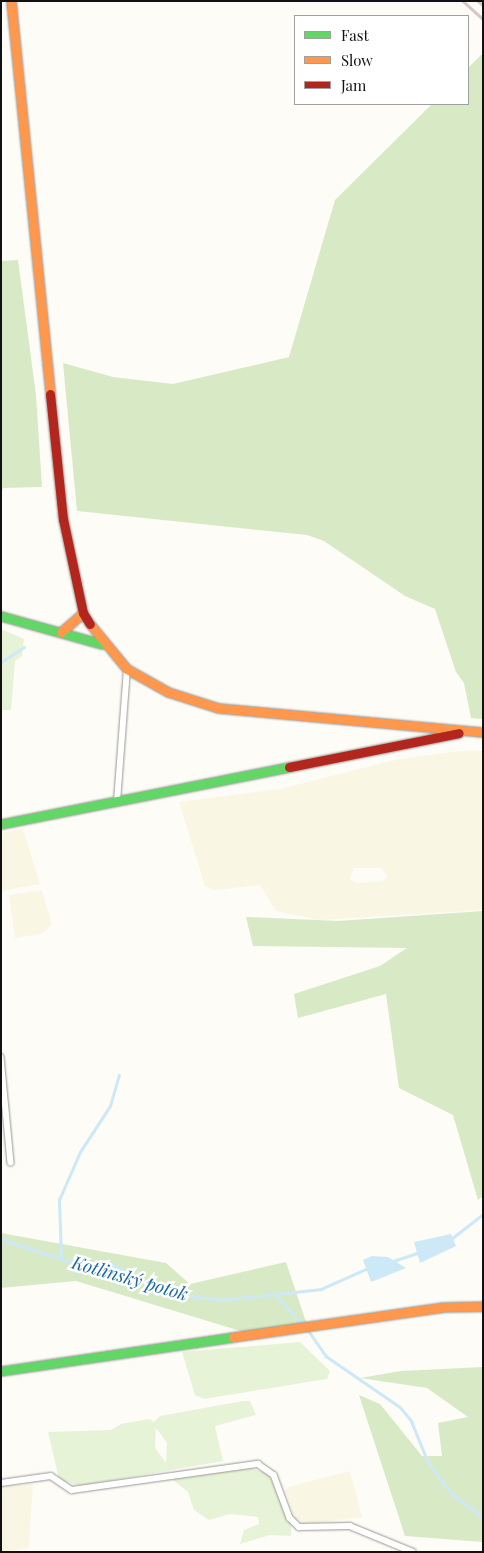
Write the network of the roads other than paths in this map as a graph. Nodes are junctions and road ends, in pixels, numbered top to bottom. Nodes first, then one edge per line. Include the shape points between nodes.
1 (11, 1) edge
2 (83, 613) junction
3 (1, 616) edge
4 (61, 632) junction
5 (102, 644) junction
6 (127, 669) junction
7 (469, 731) junction
8 (483, 732) edge
9 (117, 802) junction
10 (1, 824) edge
11 (1, 1057) edge
12 (11, 1163) dead end
13 (483, 1306) edge
14 (1, 1371) edge
15 (1, 1483) edge
16 (413, 1552) edge

1 - 2 street via 63,519
2 - 4 street
2 - 5 street
3 - 4 street
4 - 5 street
5 - 6 street
6 - 7 street via 168,692 218,708
6 - 9 street
7 - 8 street
7 - 9 street
9 - 10 street
11 - 12 street
13 - 14 street via 444,1307
15 - 16 street via 51,1476 72,1490 258,1464 274,1475 290,1518 299,1527 350,1526

